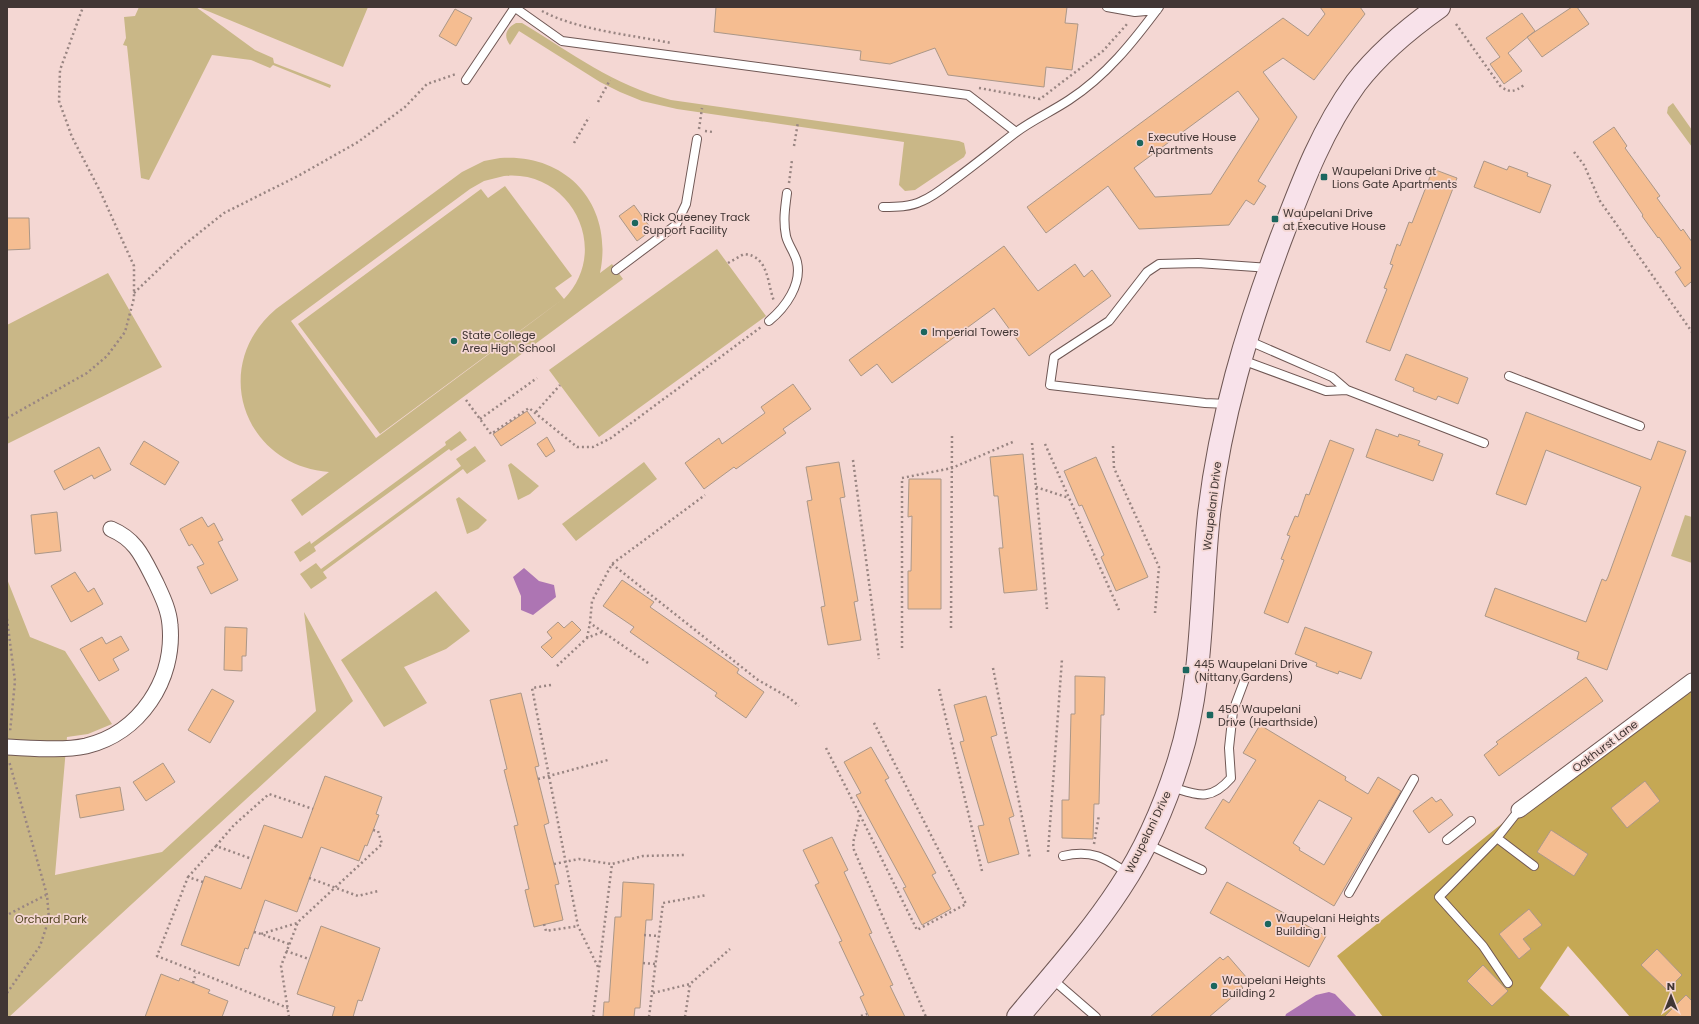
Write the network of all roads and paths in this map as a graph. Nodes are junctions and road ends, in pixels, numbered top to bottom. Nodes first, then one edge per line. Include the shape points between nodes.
1 (83, 7) edge
2 (515, 7) edge
3 (1107, 7) edge
4 (1158, 9) edge
5 (1433, 9) edge
6 (542, 11) dead end
7 (1128, 24) dead end
8 (1456, 24) dead end
9 (673, 43) dead end
10 (472, 71) junction
11 (466, 80) dead end
12 (610, 80) dead end
13 (1524, 85) dead end
14 (972, 87) dead end
15 (598, 102) dead end
16 (702, 108) dead end
17 (589, 117) dead end
18 (798, 122) dead end
19 (699, 130) dead end
20 (1016, 132) junction
21 (696, 139) dead end
22 (574, 143) dead end
23 (794, 146) dead end
24 (1574, 152) dead end
25 (792, 160) dead end
26 (788, 189) joint
27 (883, 206) dead end
28 (728, 263) dead end
29 (1270, 268) junction
30 (616, 270) dead end
31 (134, 293) junction
32 (778, 311) junction
33 (769, 321) joint
34 (1692, 332) edge
35 (1243, 349) junction
36 (1509, 376) dead end
37 (537, 378) dead end
38 (560, 385) dead end
39 (1347, 390) junction
40 (466, 400) dead end
41 (1228, 404) junction
42 (535, 411) junction
43 (7, 418) edge
44 (480, 419) junction
45 (1640, 426) dead end
46 (952, 433) dead end
47 (1016, 441) dead end
48 (1484, 442) dead end
49 (1032, 443) dead end
50 (1044, 444) dead end
51 (1113, 446) dead end
52 (853, 460) dead end
53 (952, 468) junction
54 (1036, 487) junction
55 (705, 495) dead end
56 (1069, 498) junction
57 (110, 529) dead end
58 (612, 564) junction
59 (1047, 609) dead end
60 (1119, 610) dead end
61 (1155, 613) dead end
62 (7, 619) edge
63 (590, 623) junction
64 (951, 628) dead end
65 (602, 632) junction
66 (587, 638) junction
67 (902, 648) dead end
68 (879, 659) dead end
69 (1062, 659) dead end
70 (648, 663) dead end
71 (557, 666) dead end
72 (993, 668) dead end
73 (1245, 679) dead end
74 (1692, 681) edge
75 (551, 685) dead end
76 (939, 689) dead end
77 (799, 706) dead end
78 (873, 721) dead end
79 (8, 746) edge
80 (826, 748) dead end
81 (608, 760) dead end
82 (550, 776) junction
83 (538, 779) dead end
84 (1414, 779) dead end
85 (1170, 787) junction
86 (312, 809) dead end
87 (1519, 810) joint
88 (860, 815) junction
89 (1099, 815) dead end
90 (1471, 821) dead end
91 (373, 830) dead end
92 (1497, 838) junction
93 (1447, 840) dead end
94 (1145, 844) junction
95 (216, 846) junction
96 (1048, 852) dead end
97 (684, 854) dead end
98 (1092, 854) junction
99 (1063, 856) dead end
100 (1030, 858) dead end
101 (252, 859) dead end
102 (565, 861) junction
103 (554, 864) dead end
104 (612, 864) junction
105 (1534, 866) dead end
106 (1202, 870) dead end
107 (982, 871) dead end
108 (1129, 874) junction
109 (188, 877) junction
110 (309, 878) dead end
111 (203, 882) dead end
112 (335, 888) junction
113 (378, 890) dead end
114 (1349, 893) dead end
115 (47, 895) junction
116 (707, 895) dead end
117 (10, 914) dead end
118 (298, 922) junction
119 (544, 924) dead end
120 (578, 926) junction
121 (254, 932) dead end
122 (261, 934) junction
123 (644, 935) dead end
124 (659, 936) junction
125 (289, 944) junction
126 (730, 949) dead end
127 (286, 952) junction
128 (309, 959) dead end
129 (643, 963) dead end
130 (656, 964) junction
131 (599, 969) junction
132 (196, 973) junction
133 (1051, 977) junction
134 (193, 983) dead end
135 (1508, 983) dead end
136 (690, 984) junction
137 (653, 993) junction
138 (7, 994) edge
139 (288, 1008) junction
140 (868, 1014) dead end
141 (861, 1016) edge
142 (289, 1017) edge
143 (593, 1017) edge
144 (649, 1017) edge
145 (685, 1017) edge
146 (926, 1017) edge
147 (1018, 1017) edge
148 (1096, 1017) edge

1 - 31 path via 60,70 59,101 72,137 134,266
2 - 10 lane
2 - 20 lane via 562,41 968,95
3 - 4 lane via 1135,12
4 - 20 lane via 1133,43 1094,81 1069,100
5 - 29 street, Waupelani Drive via 1376,59 1337,111 1312,158
6 - 9 path via 592,28
7 - 14 path via 1103,51 1040,99
8 - 13 path via 1500,87 1508,92 1514,92
10 - 11 lane
10 - 31 path via 427,84 405,107 358,142 224,213 184,245
12 - 15 path
16 - 19 path
17 - 22 path
18 - 23 path
20 - 27 lane via 933,196 922,202 907,205
21 - 30 lane via 686,204 676,225
24 - 34 path via 1584,166 1600,201
25 - 26 path
26 - 32 lane via 784,226 786,238 797,260 798,277 794,291
28 - 32 path via 744,254 758,258 765,269
29 - 35 street, Waupelani Drive
29 - 41 lane via 1170,262 1159,264 1147,272 1109,321 1054,357 1050,385
31 - 43 path via 125,332 107,356 87,374
32 - 33 lane
33 - 42 path via 611,438 593,446 577,446
35 - 39 lane via 1332,377
35 - 39 lane via 1315,388
35 - 41 street, Waupelani Drive
36 - 45 lane
37 - 44 path
38 - 42 path
39 - 48 lane
40 - 44 path
41 - 85 street, Waupelani Drive via 1209,515 1197,682 1187,732
42 - 44 path via 529,408 491,434
46 - 53 path
47 - 53 path
49 - 54 path
50 - 56 path
51 - 61 path via 1114,468 1159,567
52 - 68 path
53 - 64 path
53 - 67 path via 902,478
54 - 56 path
54 - 59 path
55 - 58 path
56 - 60 path
57 - 79 street via 130,539 139,550 165,602 170,624 171,648 164,678 154,698 140,715 98,742 70,748
58 - 63 path via 592,601
58 - 77 path via 758,680
62 - 79 path via 15,682
63 - 65 path
63 - 66 path
65 - 66 path
65 - 70 path
66 - 71 path
69 - 96 path
72 - 100 path
73 - 85 lane via 1232,712 1231,778 1221,789 1202,796
74 - 87 street, Oakhurst Lane
75 - 82 path via 532,688
76 - 107 path
78 - 88 path via 966,904 917,930
79 - 115 path
80 - 88 path
81 - 82 path
82 - 83 path
82 - 102 path
84 - 114 lane
85 - 94 street, Waupelani Drive
86 - 95 path via 269,794 234,825
87 - 92 lane
88 - 146 path via 854,850
89 - 98 path
90 - 93 lane
91 - 112 path via 378,831 382,844
92 - 105 lane
92 - 135 lane via 1439,897 1483,946
94 - 106 lane
94 - 108 street, Waupelani Drive
95 - 101 path
95 - 109 path
97 - 104 path via 644,856
98 - 99 lane via 1078,852
98 - 108 lane via 1107,859
102 - 103 path
102 - 104 path via 579,859
102 - 120 path
104 - 131 path
108 - 133 street, Waupelani Drive via 1097,920
109 - 111 path
109 - 132 path via 157,956
110 - 112 path
112 - 113 path via 358,896
112 - 118 path
115 - 117 path
115 - 138 path via 50,919 40,946
116 - 124 path via 663,903
118 - 122 path
118 - 125 path
119 - 120 path via 546,931
120 - 131 path
121 - 122 path
122 - 125 path
123 - 124 path
124 - 130 path
125 - 127 path
126 - 136 path
127 - 128 path
127 - 139 path via 281,966
129 - 130 path
130 - 137 path
131 - 143 path
132 - 134 path
132 - 139 path
133 - 147 street, Waupelani Drive
133 - 148 lane
136 - 137 path
136 - 145 path
137 - 144 path
139 - 142 path
140 - 141 path

